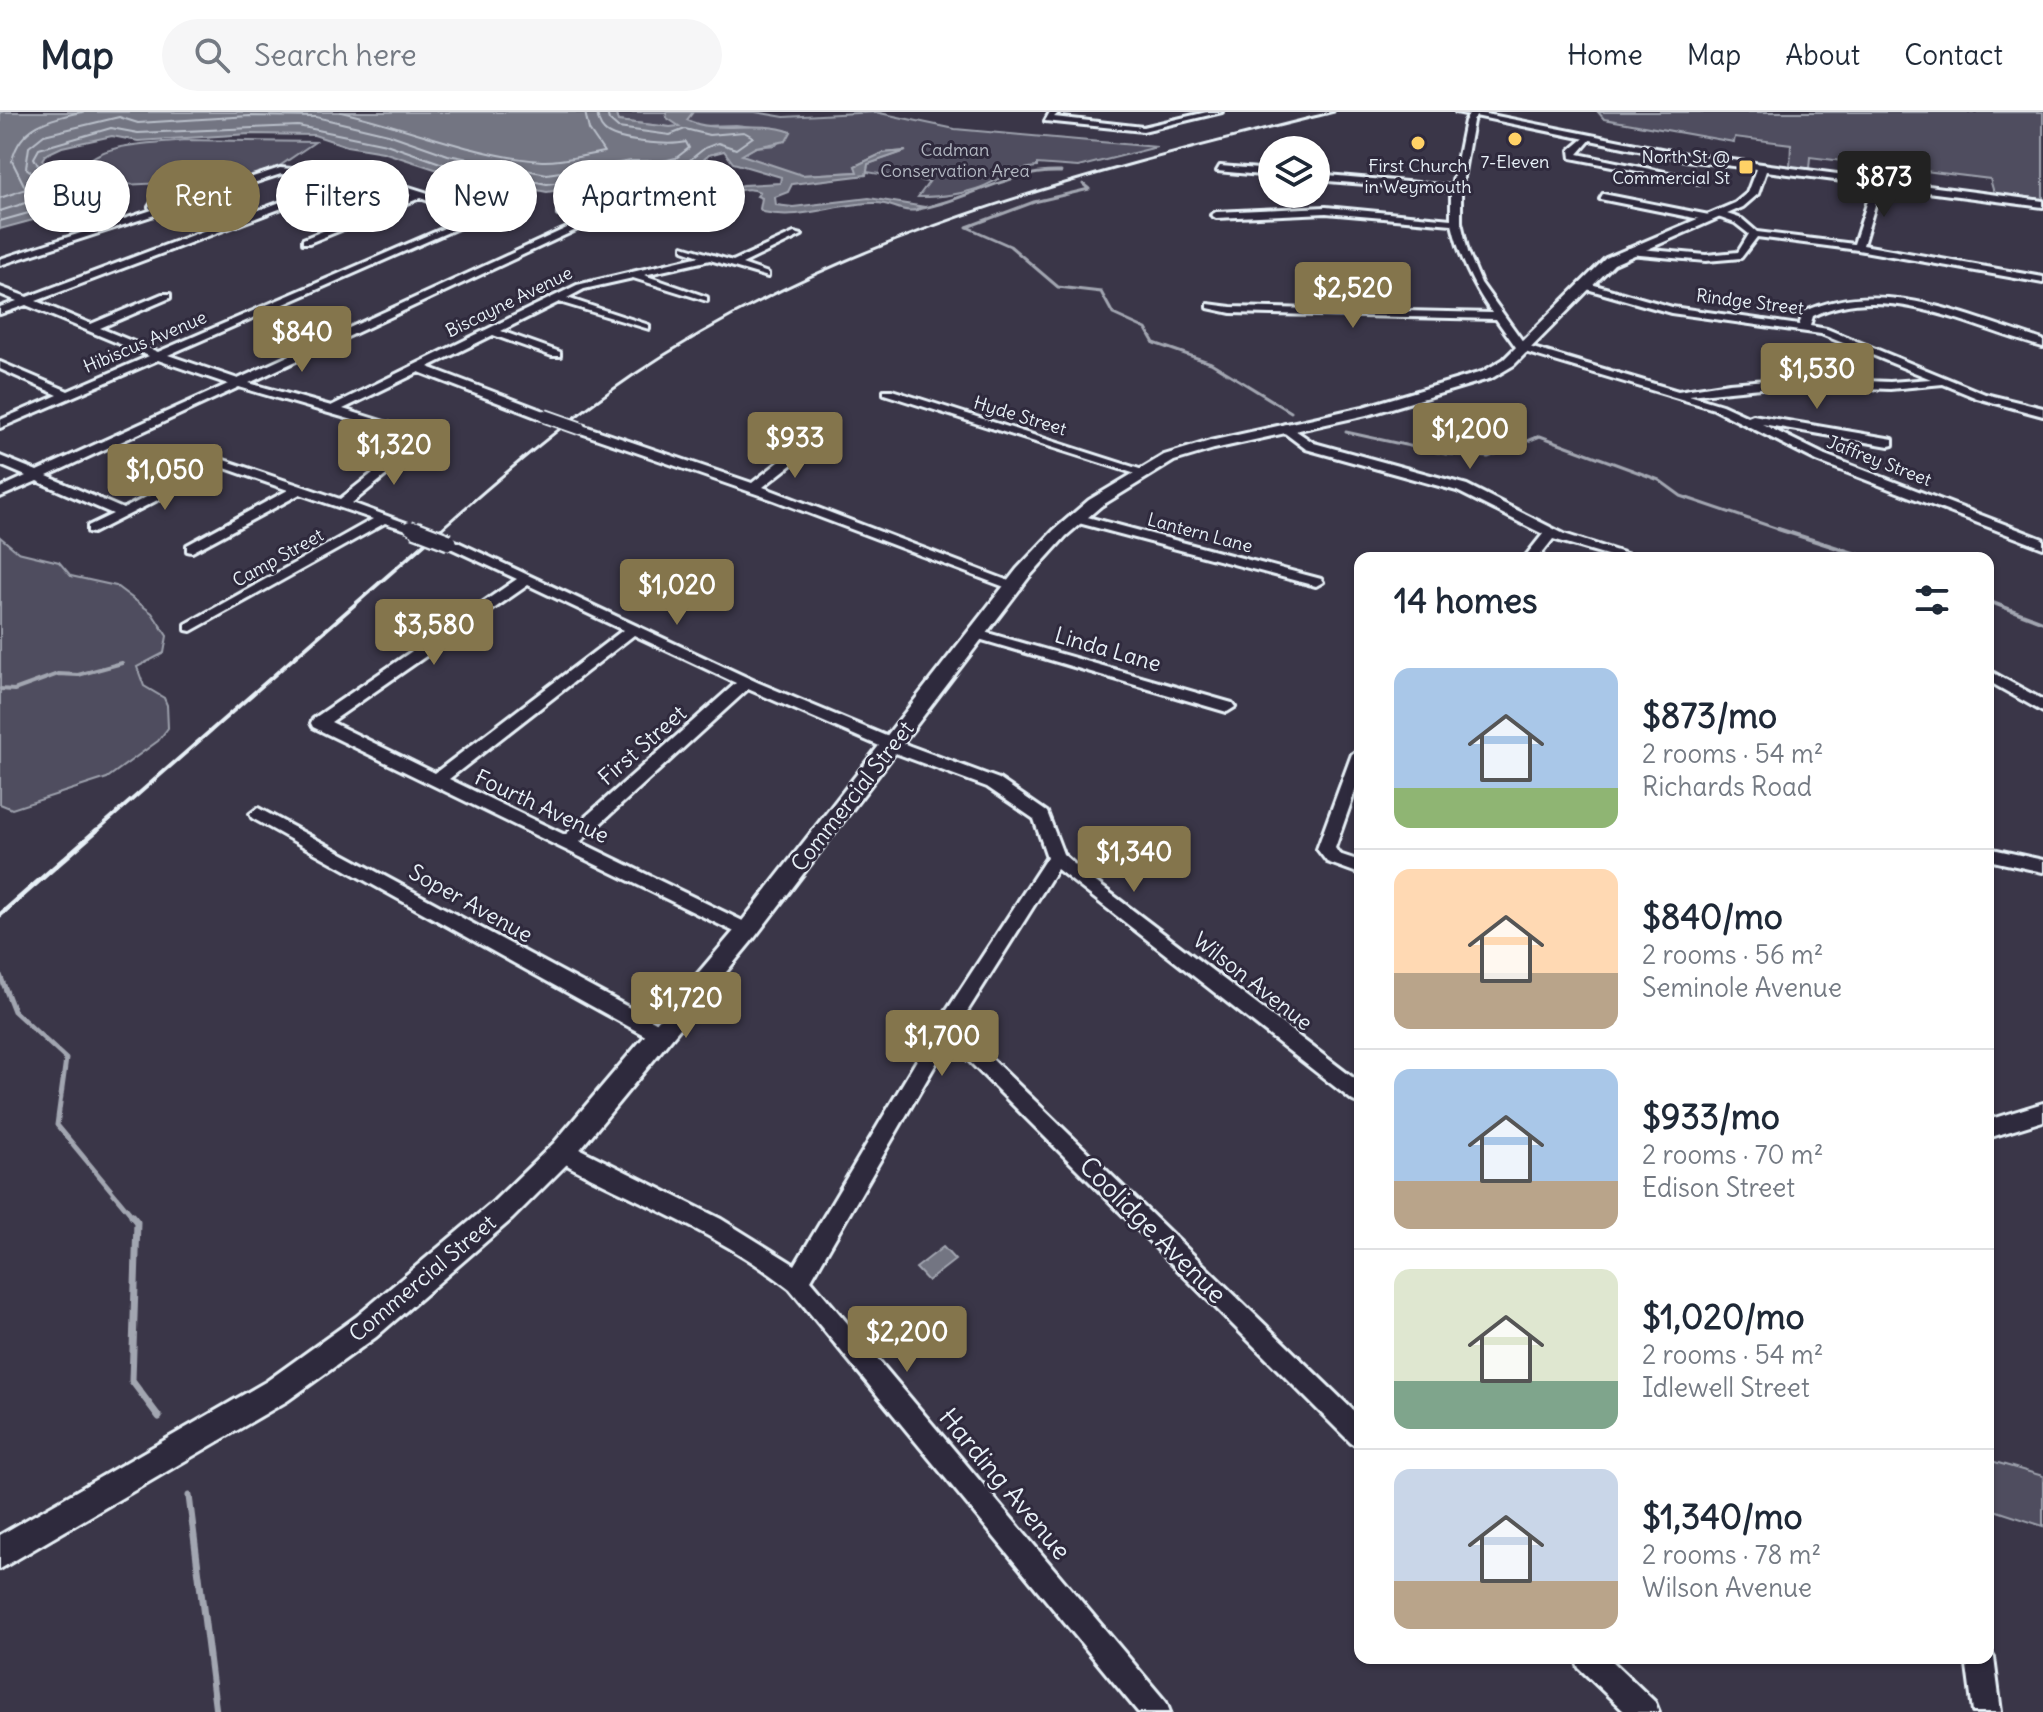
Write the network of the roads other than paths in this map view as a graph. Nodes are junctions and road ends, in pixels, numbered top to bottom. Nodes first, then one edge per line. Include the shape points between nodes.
1 (1055, 112) edge
2 (1218, 112) edge
3 (1467, 113) edge
4 (1588, 138) junction
5 (1663, 153) junction
6 (1728, 162) junction
7 (1764, 167) junction
8 (1220, 169) dead end
9 (1651, 170) junction
10 (1790, 170) junction
11 (1258, 172) edge
12 (1330, 178) edge
13 (1699, 180) dead end
14 (1757, 181) junction
15 (1878, 182) junction
16 (1456, 189) junction
17 (409, 190) edge
18 (422, 194) junction
19 (1603, 197) dead end
20 (2043, 204) edge
21 (276, 207) edge
22 (146, 214) edge
23 (1216, 215) dead end
24 (1714, 216) junction
25 (1456, 222) junction
26 (566, 232) edge
27 (1754, 234) junction
28 (797, 235) dead end
29 (306, 241) dead end
30 (1858, 247) junction
31 (686, 248) dead end
32 (1629, 251) junction
33 (712, 256) junction
34 (0, 262) edge
35 (734, 264) junction
36 (632, 274) junction
37 (764, 275) dead end
38 (2043, 280) edge
39 (1584, 285) junction
40 (0, 290) edge
41 (166, 296) dead end
42 (557, 298) junction
43 (703, 299) dead end
44 (26, 301) junction
45 (1212, 306) dead end
46 (0, 311) edge
47 (1498, 316) junction
48 (645, 327) dead end
49 (1804, 327) junction
50 (90, 328) junction
51 (492, 331) junction
52 (2043, 344) edge
53 (1522, 348) junction
54 (556, 354) dead end
55 (157, 356) junction
56 (0, 365) edge
57 (417, 367) junction
58 (1943, 381) junction
59 (238, 384) junction
60 (888, 392) dead end
61 (1676, 393) junction
62 (68, 395) junction
63 (332, 410) junction
64 (2043, 412) edge
65 (1739, 417) junction
66 (0, 424) edge
67 (1286, 428) junction
68 (1889, 442) dead end
69 (811, 443) dead end
70 (0, 460) edge
71 (1143, 472) junction
72 (36, 477) junction
73 (754, 488) junction
74 (298, 490) junction
75 (0, 493) edge
76 (341, 505) junction
77 (122, 513) junction
78 (1076, 518) junction
79 (382, 519) junction
80 (93, 529) dead end
81 (1551, 532) junction
82 (2022, 536) junction
83 (2043, 537) edge
84 (2043, 544) edge
85 (192, 548) dead end
86 (1536, 552) edge
87 (1613, 552) edge
88 (527, 579) junction
89 (1316, 582) dead end
90 (1015, 586) junction
91 (191, 627) dead end
92 (634, 628) junction
93 (977, 634) junction
94 (1994, 678) edge
95 (747, 682) junction
96 (1227, 707) dead end
97 (2043, 707) edge
98 (892, 745) junction
99 (1354, 769) edge
100 (437, 780) junction
101 (258, 814) dead end
102 (568, 843) junction
103 (1994, 855) edge
104 (1056, 857) junction
105 (1354, 866) edge
106 (2041, 866) edge
107 (747, 931) junction
108 (947, 1027) junction
109 (660, 1034) junction
110 (1354, 1090) edge
111 (2043, 1112) edge
112 (1994, 1127) edge
113 (563, 1151) junction
114 (798, 1281) junction
115 (1354, 1428) edge
116 (0, 1553) edge
117 (1595, 1664) edge
118 (1981, 1664) edge
119 (1156, 1712) edge
120 (1645, 1712) edge
121 (1987, 1712) edge

1 - 2 street via 1048,119 1136,129
3 - 4 main road
3 - 16 street
4 - 5 main road
4 - 9 street via 1574,156
5 - 6 main road
5 - 9 street
6 - 7 main road
6 - 14 main road
7 - 10 main road
7 - 14 main road, Commercial Street
8 - 11 street
9 - 13 street
10 - 14 main road
10 - 15 main road
12 - 16 street
14 - 24 main road, Commercial Street via 1739,205
15 - 20 main road
15 - 30 street
16 - 25 street
17 - 18 street
18 - 29 street
18 - 55 street, Hibiscus Avenue via 480,216
19 - 24 street
21 - 44 street
22 - 34 street
23 - 25 street via 1326,210
24 - 27 street via 1745,224
24 - 32 main road, Commercial Street
25 - 47 street via 1467,267
26 - 59 street
27 - 30 street
27 - 32 street via 1734,258
28 - 35 street
30 - 38 street
31 - 33 street
32 - 39 main road, Commercial Street
33 - 35 street
33 - 36 street, Biscayne Avenue
35 - 37 street
36 - 42 street, Biscayne Avenue
36 - 43 street
39 - 49 street, Rindge Street via 1671,310
39 - 53 main road, Commercial Street
40 - 44 street
41 - 50 street
42 - 48 street
42 - 51 street, Biscayne Avenue
44 - 46 street
44 - 50 street
45 - 47 street
47 - 53 street
49 - 52 street via 1808,314 1825,305 1882,301 1938,310
49 - 58 street, Rindge Street via 1860,343
50 - 55 street
51 - 54 street
51 - 57 street, Biscayne Avenue
53 - 61 street, Jaffrey Street
53 - 67 main road, Commercial Street via 1509,362 1476,379
55 - 59 street
55 - 62 street, Hibiscus Avenue
56 - 62 street
57 - 63 street, Biscayne Avenue
57 - 73 street, bridge
58 - 61 street via 1887,388 1772,382
58 - 64 street, Rindge Street
59 - 63 street
59 - 72 street
60 - 71 street, Hyde Street
61 - 65 street, Jaffrey Street
62 - 66 street, Hibiscus Avenue
63 - 76 street via 399,431 412,442 404,455
65 - 68 street
65 - 82 street, Jaffrey Street via 1821,458
67 - 71 main road, Commercial Street via 1188,451
67 - 81 street via 1310,446 1462,488
69 - 73 street
70 - 72 street
71 - 78 main road, Commercial Street
72 - 75 street
72 - 77 street
73 - 90 street
74 - 76 street, Wilson Avenue
74 - 77 street, Wilson Avenue via 221,463
74 - 85 street
76 - 79 street, Wilson Avenue
77 - 80 street
78 - 89 street, Lantern Lane
78 - 90 main road, Commercial Street
79 - 88 street, Wilson Avenue, bridge via 449,542
79 - 91 street, Camp Street
81 - 86 street
81 - 87 street
82 - 83 street
82 - 84 street, Jaffrey Street
88 - 92 street, Wilson Avenue
88 - 100 street, Fourth Avenue via 319,723
90 - 93 main road, Commercial Street
92 - 95 street, Wilson Avenue
92 - 100 street
93 - 96 street, Linda Lane
93 - 98 main road, Commercial Street
94 - 97 street
95 - 98 street, Wilson Avenue
95 - 102 street, First Street
98 - 104 street, Wilson Avenue via 1020,798 1047,827
98 - 107 main road, Commercial Street
99 - 105 street via 1327,839 1327,853
100 - 102 street, Fourth Avenue
101 - 109 street, Soper Avenue
102 - 107 street, Fourth Avenue
103 - 106 street
104 - 108 street
104 - 110 street, Wilson Avenue
107 - 109 main road, Commercial Street
108 - 114 street
108 - 115 street, Coolidge Avenue
109 - 113 main road, Commercial Street
111 - 112 street
113 - 114 street, Harding Avenue via 743,1239
113 - 116 main road, Commercial Street via 446,1262 299,1376
114 - 119 street, Harding Avenue
117 - 120 street
118 - 121 street

